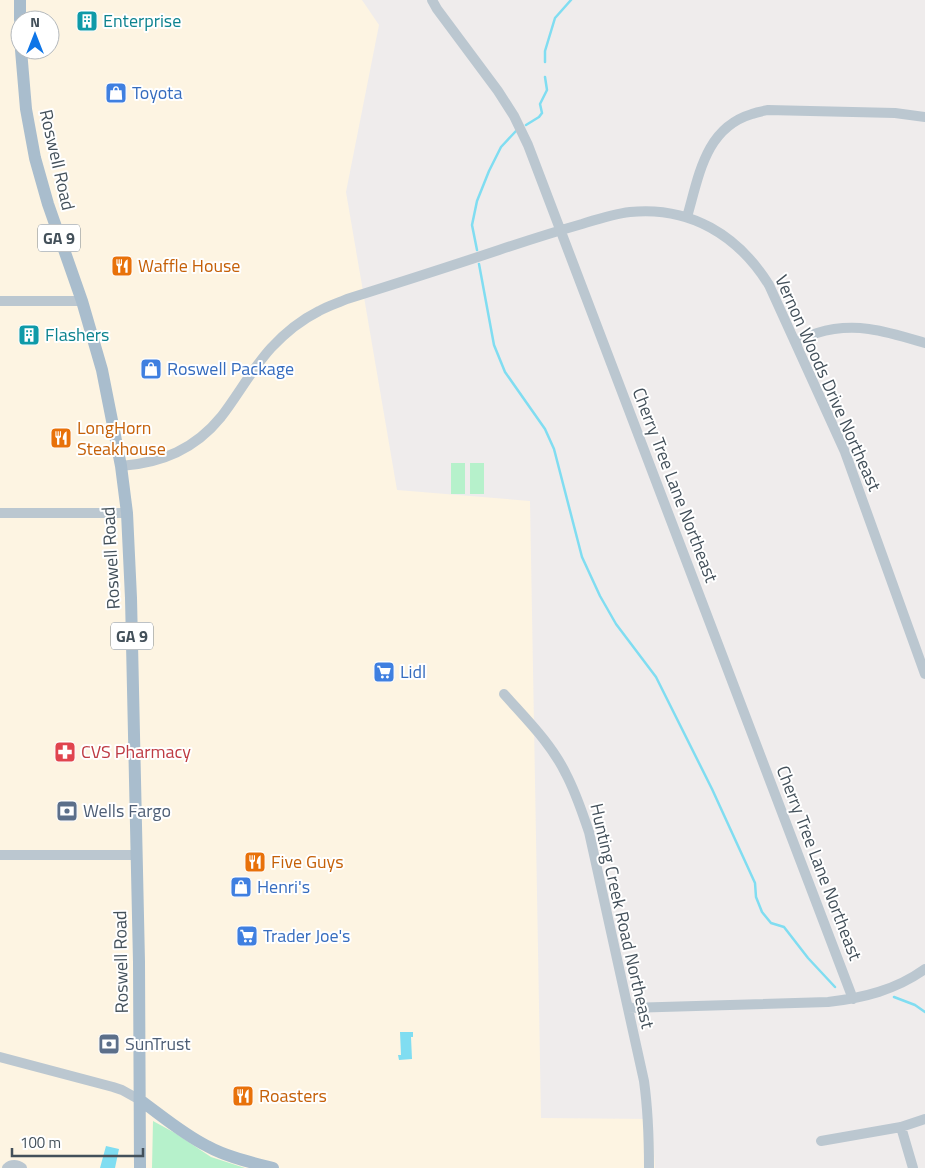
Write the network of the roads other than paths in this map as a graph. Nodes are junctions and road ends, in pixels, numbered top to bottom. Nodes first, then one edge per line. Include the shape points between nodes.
1 (432, 0) edge
2 (22, 60) edge
3 (925, 117) edge
4 (687, 217) junction
5 (560, 230) junction
6 (0, 301) edge
7 (82, 301) junction
8 (796, 342) junction
9 (925, 343) edge
10 (121, 466) junction
11 (0, 513) edge
12 (127, 513) junction
13 (925, 674) edge
14 (504, 694) dead end
15 (0, 855) edge
16 (136, 855) junction
17 (925, 969) edge
18 (853, 999) junction
19 (628, 1008) junction
20 (0, 1057) edge
21 (140, 1100) junction
22 (925, 1119) edge
23 (901, 1126) junction
24 (821, 1141) dead end
25 (7, 1168) edge
26 (22, 1168) edge
27 (140, 1168) edge
28 (273, 1168) edge
29 (650, 1168) edge
30 (913, 1168) edge

1 - 5 street, Cherry Tree Lane Northeast via 514,116
2 - 7 main road, Roswell Road / GA 9 via 35,158
3 - 4 street via 895,113 768,110 752,114 738,120 714,140 703,161
4 - 5 street, Vernon Woods Drive Northeast via 660,212 630,212
4 - 8 street, Vernon Woods Drive Northeast via 724,236 752,261 769,285
5 - 10 street, Vernon Woods Drive Northeast via 319,311 294,327 271,348 200,439 158,460
5 - 18 street, Cherry Tree Lane Northeast
6 - 7 street
7 - 10 main road, Roswell Road / GA 9 via 102,370
8 - 9 street via 817,333 862,327
8 - 13 street, Vernon Woods Drive Northeast via 845,452
10 - 12 main road, Roswell Road / GA 9
11 - 12 street
12 - 16 main road, Roswell Road / GA 9
14 - 19 street, Hunting Creek Road Northeast via 551,748 578,799 589,832
15 - 16 street
16 - 21 main road, Roswell Road / GA 9
17 - 18 street via 890,989
18 - 19 street
19 - 29 street, Hunting Creek Road Northeast via 644,1081
20 - 21 street via 113,1087
21 - 27 main road, Roswell Road / GA 9
21 - 28 main road via 191,1138 223,1153
22 - 23 street
23 - 24 street
23 - 30 street
25 - 26 street via 15,1164

